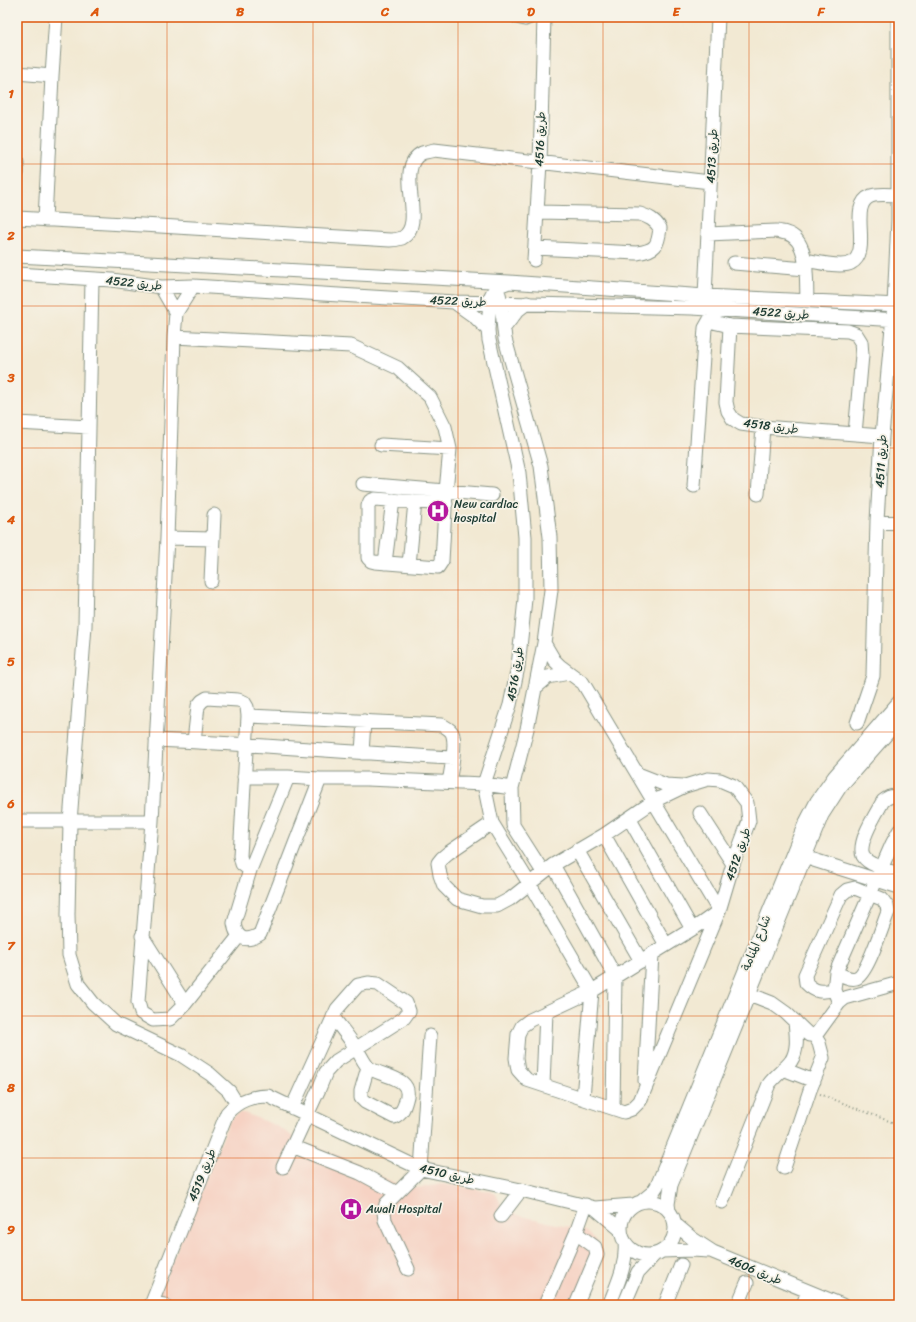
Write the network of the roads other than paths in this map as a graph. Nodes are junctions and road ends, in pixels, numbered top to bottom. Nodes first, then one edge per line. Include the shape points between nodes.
1 (56, 17) edge
2 (517, 17) edge
3 (530, 17) edge
4 (544, 17) edge
5 (718, 17) edge
6 (898, 17) edge
7 (17, 73) edge
8 (52, 76) junction
9 (17, 162) edge
10 (899, 162) edge
11 (540, 163) junction
12 (17, 173) edge
13 (710, 182) junction
14 (899, 195) edge
15 (537, 212) junction
16 (17, 218) edge
17 (45, 220) junction
18 (898, 220) edge
19 (708, 234) junction
20 (17, 256) edge
21 (734, 263) dead end
22 (806, 265) junction
23 (17, 274) edge
24 (92, 279) junction
25 (480, 281) junction
26 (509, 282) junction
27 (193, 286) junction
28 (161, 287) junction
29 (495, 289) junction
30 (705, 296) junction
31 (807, 301) junction
32 (454, 302) junction
33 (496, 302) junction
34 (527, 303) junction
35 (897, 305) edge
36 (692, 308) junction
37 (716, 309) junction
38 (176, 313) junction
39 (896, 320) edge
40 (707, 324) junction
41 (730, 326) junction
42 (504, 328) junction
43 (488, 330) junction
44 (174, 337) junction
45 (17, 423) edge
46 (88, 427) junction
47 (763, 427) junction
48 (855, 434) junction
49 (882, 436) junction
50 (382, 445) dead end
51 (450, 449) junction
52 (363, 484) dead end
53 (694, 486) dead end
54 (758, 494) dead end
55 (492, 495) dead end
56 (446, 497) junction
57 (392, 500) junction
58 (415, 502) junction
59 (214, 515) dead end
60 (877, 521) junction
61 (899, 523) edge
62 (166, 538) junction
63 (213, 540) junction
64 (385, 563) junction
65 (409, 565) junction
66 (211, 581) dead end
67 (544, 643) junction
68 (569, 673) junction
69 (535, 688) junction
70 (899, 702) edge
71 (248, 716) junction
72 (899, 720) edge
73 (364, 721) junction
74 (857, 723) dead end
75 (156, 740) junction
76 (194, 741) junction
77 (246, 744) junction
78 (362, 753) junction
79 (453, 758) junction
80 (638, 774) junction
81 (244, 777) junction
82 (288, 777) junction
83 (320, 779) junction
84 (449, 782) junction
85 (484, 784) junction
86 (684, 786) junction
87 (512, 788) junction
88 (899, 798) edge
89 (654, 801) junction
90 (700, 813) dead end
91 (629, 818) junction
92 (17, 821) edge
93 (152, 821) junction
94 (70, 822) junction
95 (492, 823) junction
96 (899, 831) edge
97 (604, 834) junction
98 (577, 850) junction
99 (799, 855) junction
100 (734, 864) junction
101 (548, 868) junction
102 (250, 870) junction
103 (899, 872) edge
104 (879, 874) junction
105 (529, 883) junction
106 (899, 887) edge
107 (870, 893) junction
108 (719, 911) junction
109 (692, 929) junction
110 (142, 936) junction
111 (239, 936) junction
112 (666, 945) junction
113 (646, 957) junction
114 (836, 972) junction
115 (615, 976) junction
116 (899, 983) edge
117 (834, 990) junction
118 (592, 991) junction
119 (749, 994) junction
120 (839, 1003) junction
121 (185, 1004) junction
122 (546, 1012) junction
123 (333, 1017) junction
124 (795, 1021) junction
125 (814, 1035) junction
126 (430, 1036) dead end
127 (356, 1048) junction
128 (368, 1067) dead end
129 (783, 1069) junction
130 (543, 1085) junction
131 (812, 1086) junction
132 (644, 1090) junction
133 (583, 1098) junction
134 (237, 1104) junction
135 (292, 1108) junction
136 (613, 1108) junction
137 (307, 1115) junction
138 (292, 1146) junction
139 (283, 1167) dead end
140 (784, 1168) dead end
141 (421, 1169) junction
142 (521, 1190) junction
143 (397, 1193) junction
144 (722, 1202) dead end
145 (638, 1203) junction
146 (590, 1206) junction
147 (669, 1211) junction
148 (501, 1216) dead end
149 (675, 1224) junction
150 (621, 1230) junction
151 (576, 1233) junction
152 (626, 1243) junction
153 (658, 1252) junction
154 (713, 1252) junction
155 (681, 1264) dead end
156 (408, 1269) dead end
157 (747, 1283) dead end
158 (808, 1291) junction
159 (156, 1304) edge
160 (839, 1304) edge
161 (545, 1305) edge
162 (576, 1305) edge
163 (609, 1305) edge
164 (624, 1305) edge
165 (665, 1305) edge
166 (738, 1305) edge
167 (803, 1305) edge

1 - 8 street
2 - 3 street
4 - 11 street, طريق 4516
5 - 13 street, طريق 4513
6 - 10 street, طريق 4511
7 - 8 street
8 - 17 street
9 - 12 street
10 - 14 street, طريق 4511
11 - 13 street
11 - 15 street, طريق 4516
11 - 17 street via 434,150 422,153 412,162 410,230 402,238 390,240
13 - 19 street, طريق 4513
14 - 18 street, طريق 4511
14 - 22 street via 872,195 866,199 860,214 860,251 857,258 843,264
15 - 15 street, طريق 4516 via 534,254 638,253 649,251 656,246 659,239 660,228 656,221 640,214
16 - 17 street
18 - 35 street, طريق 4511
19 - 22 street via 777,231 787,233 800,244
19 - 30 street, طريق 4513
20 - 25 street, طريق 4522
21 - 22 street
22 - 31 street
23 - 24 street, طريق 4522
24 - 28 street, طريق 4522
24 - 46 street
25 - 26 street, طريق 4522
25 - 29 street
26 - 29 street
26 - 30 street, طريق 4522
27 - 28 street, طريق 4522
27 - 32 street, طريق 4522
27 - 38 street
28 - 38 street
29 - 33 street, طريق 4516 via 490,298
30 - 31 street, طريق 4522
31 - 35 street, طريق 4522
32 - 33 street, طريق 4522
32 - 43 street
33 - 34 street, طريق 4522
33 - 42 street, طريق 4516
33 - 43 street, طريق 4516
34 - 36 street, طريق 4522
34 - 42 street
35 - 39 street, طريق 4511
36 - 37 street, طريق 4522
36 - 40 street
37 - 39 street, طريق 4522
37 - 40 street
38 - 44 street
39 - 49 street, طريق 4511
40 - 41 street
40 - 53 street
41 - 47 street, طريق 4518 via 726,386 728,411 733,419 741,424
41 - 48 street via 848,331 856,334 861,342 862,355
42 - 67 street, طريق 4516 via 541,466 550,538 551,590
43 - 85 street, طريق 4516 via 519,473 525,537 525,598 518,667 510,705
44 - 51 street via 351,346 398,368 430,397 445,427
44 - 62 street
45 - 46 street
46 - 94 street via 85,626
47 - 48 street, طريق 4518
47 - 54 street
48 - 49 street, طريق 4518
49 - 60 street, طريق 4511
50 - 51 street
51 - 56 street
52 - 56 street
55 - 56 street
56 - 58 street
56 - 65 street via 441,564 438,567
57 - 58 street
57 - 64 street
57 - 64 street via 375,499 370,501 368,506 368,558 370,561
58 - 65 street
59 - 63 street
60 - 61 street
60 - 74 street, طريق 4511 via 874,676
62 - 63 street
62 - 75 street
63 - 66 street
64 - 65 street
67 - 68 street via 554,660
67 - 69 street, طريق 4516
68 - 69 street via 548,677
68 - 80 street via 583,683
69 - 87 street, طريق 4516
70 - 99 street, شارع المنامة via 834,776 817,801
71 - 73 street
71 - 76 street via 244,702 208,698 198,706
71 - 77 street
72 - 99 street, شارع المنامة via 836,792
73 - 78 street
73 - 79 street via 442,725 450,730 453,736
75 - 76 street
75 - 93 street
76 - 77 street
77 - 78 street
77 - 81 street
78 - 79 street
79 - 84 street
80 - 86 street via 666,785
80 - 89 street
81 - 82 street
81 - 102 street via 240,856 242,864
82 - 83 street
82 - 102 street
83 - 84 street
83 - 111 street via 260,934 246,939
84 - 85 street
85 - 87 street
85 - 95 street, طريق 4516
86 - 89 street, طريق 4512
86 - 100 street, طريق 4512 via 708,779 720,780 734,786 747,803 749,821
87 - 101 street, طريق 4516 via 514,825
88 - 104 street via 888,797 883,801 863,840 863,856
89 - 91 street, طريق 4512
89 - 108 street
90 - 100 street
91 - 97 street, طريق 4512
91 - 109 street
92 - 94 street
93 - 94 street
93 - 110 street
94 - 134 street via 69,956 78,984 93,1003 116,1024 181,1055 204,1070
95 - 105 street, طريق 4516
95 - 105 street, طريق 4512 via 438,863 444,886 457,899 482,906 497,906
96 - 104 street
97 - 98 street, طريق 4512
97 - 112 street
98 - 101 street, طريق 4512
98 - 113 street
99 - 104 street
99 - 119 street, شارع المنامة
99 - 145 street, شارع المنامة via 657,1186
100 - 108 street, طريق 4512
101 - 105 street, طريق 4512
101 - 115 street, طريق 4516
102 - 111 street via 234,923 234,930
103 - 104 street
104 - 106 street
104 - 107 street
105 - 118 street, طريق 4516
107 - 114 street
107 - 114 street via 882,898 888,912 871,956 861,976 855,979
107 - 117 street via 855,888 841,895 805,975 806,983 812,988 820,992
108 - 109 street
108 - 132 street, طريق 4512
109 - 112 street
110 - 121 street
110 - 121 street via 138,1002 141,1013 153,1020 170,1019
111 - 121 street
112 - 113 street
113 - 115 street
113 - 132 street
114 - 117 street
115 - 118 street
115 - 136 street
116 - 120 street via 845,998
117 - 120 street
118 - 122 street, طريق 4512
118 - 133 street
119 - 124 street via 772,1003
119 - 147 street, شارع المنامة via 671,1185
120 - 125 street
122 - 130 street
122 - 130 street, طريق 4512 via 522,1026 518,1034 516,1058 518,1070 527,1080
123 - 127 street
123 - 127 street via 349,993 358,985 368,983 378,984 406,1003 409,1011 404,1018
123 - 135 street
124 - 125 street via 809,1035
124 - 129 street via 795,1052
125 - 131 street via 823,1058
126 - 141 street
127 - 128 street
127 - 137 street via 336,1061 326,1072
129 - 131 street
129 - 144 street via 769,1084
130 - 133 street, طريق 4512
131 - 140 street
132 - 136 street, طريق 4512 via 640,1101 632,1109 624,1112
133 - 136 street, طريق 4512
134 - 135 street, طريق 4519 via 256,1096 268,1096
134 - 159 street, طريق 4519 via 227,1113
135 - 137 street, طريق 4510
137 - 138 street
137 - 141 street, طريق 4510
138 - 139 street
138 - 143 street via 360,1173
141 - 142 street, طريق 4510
141 - 143 street
142 - 146 street, طريق 4510
142 - 148 street
143 - 156 street via 386,1204 385,1220
145 - 146 street
145 - 147 street via 652,1201 662,1204
145 - 150 street via 626,1212 621,1220
146 - 150 street, طريق 4510
146 - 151 street
147 - 149 street
149 - 153 street via 675,1232 668,1246
149 - 154 street, طريق 4606 via 693,1240
150 - 152 street
151 - 161 street
151 - 162 street via 595,1247 597,1255
152 - 153 street via 639,1253 647,1255
152 - 163 street via 624,1264
153 - 154 street
153 - 164 street via 638,1272
154 - 158 street, طريق 4606
155 - 165 street
157 - 166 street
158 - 160 street, طريق 4606
158 - 167 street

